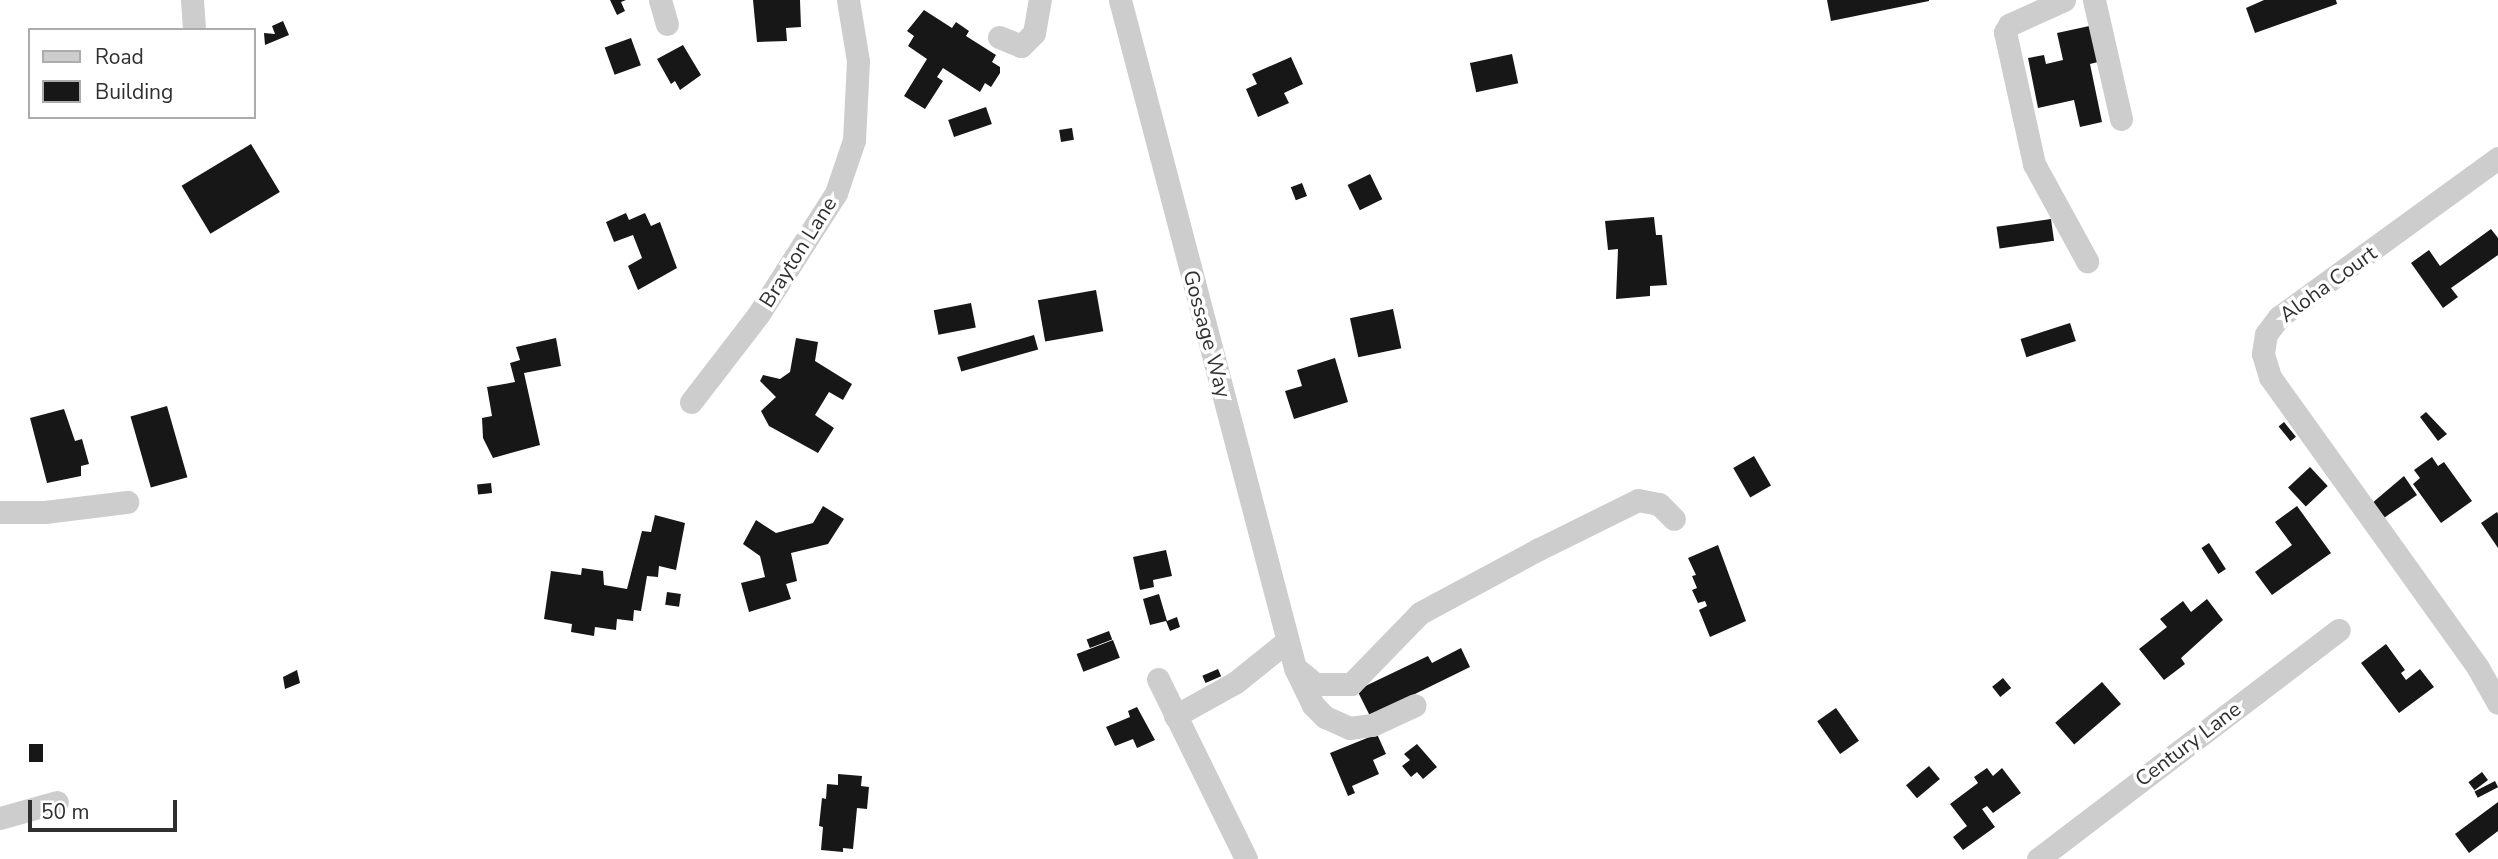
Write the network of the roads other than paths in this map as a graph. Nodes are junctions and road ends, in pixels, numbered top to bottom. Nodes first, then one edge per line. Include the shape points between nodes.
1 (192, 0) edge
2 (660, 0) edge
3 (848, 0) edge
4 (1040, 0) edge
5 (1120, 0) edge
6 (2063, 0) edge
7 (2094, 0) edge
8 (667, 24) dead end
9 (194, 28) edge
10 (999, 37) dead end
11 (2121, 118) dead end
12 (2498, 158) edge
13 (2087, 261) dead end
14 (691, 402) dead end
15 (127, 502) dead end
16 (0, 512) edge
17 (1674, 519) dead end
18 (2339, 630) dead end
19 (1287, 641) junction
20 (1295, 668) junction
21 (1158, 679) dead end
22 (2498, 703) edge
23 (1415, 705) dead end
24 (1175, 716) junction
25 (57, 802) dead end
26 (0, 818) edge
27 (1246, 859) edge
28 (2038, 859) edge

1 - 9 street
2 - 8 street
3 - 14 street, Brayton Lane via 858,61 854,140 836,193 758,316
4 - 10 street via 1034,33 1021,46
5 - 19 street, Gossage Way
6 - 13 street via 2009,25 2005,32 2034,164
7 - 11 street
12 - 22 street, Aloha Court via 2279,317 2266,334 2263,354 2270,377
15 - 16 street via 45,512
17 - 20 street via 1658,503 1639,500 1551,543 1420,613 1351,684 1332,688 1315,684
18 - 28 street, Century Lane
19 - 20 street, Gossage Way
19 - 24 street via 1236,682
20 - 23 street, Gossage Way via 1313,705 1325,717 1350,728 1372,725
21 - 24 street
24 - 27 street
25 - 26 street

